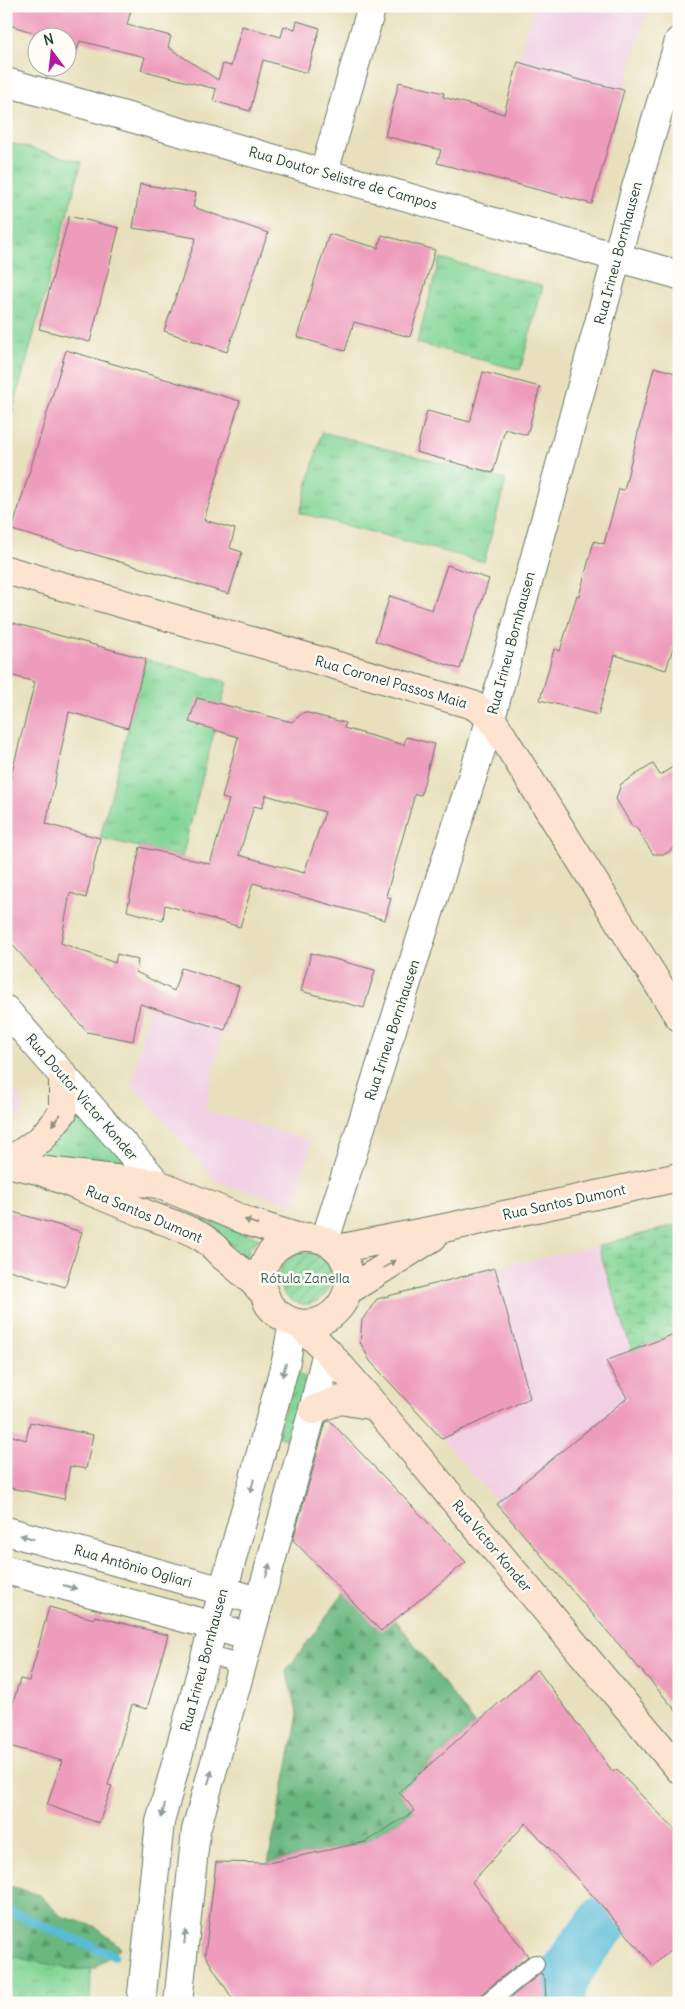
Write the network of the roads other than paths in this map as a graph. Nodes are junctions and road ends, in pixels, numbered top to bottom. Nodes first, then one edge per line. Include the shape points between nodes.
1 (372, 6) edge
2 (679, 41) edge
3 (6, 82) edge
4 (324, 172) junction
5 (617, 257) junction
6 (679, 275) edge
7 (6, 570) edge
8 (491, 718) junction
9 (6, 1010) edge
10 (679, 1017) edge
11 (63, 1074) junction
12 (7, 1163) edge
13 (38, 1170) junction
14 (679, 1177) edge
15 (158, 1184) junction
16 (449, 1227) junction
17 (201, 1236) junction
18 (297, 1237) junction
19 (331, 1244) junction
20 (349, 1290) junction
21 (263, 1292) junction
22 (332, 1315) junction
23 (295, 1323) junction
24 (327, 1351) junction
25 (375, 1406) junction
26 (313, 1410) junction
27 (265, 1439) junction
28 (302, 1451) junction
29 (6, 1531) edge
30 (52, 1544) junction
31 (6, 1570) edge
32 (42, 1579) junction
33 (223, 1591) junction
34 (259, 1602) junction
35 (214, 1626) junction
36 (249, 1637) junction
37 (206, 1654) junction
38 (242, 1664) junction
39 (678, 1767) edge
40 (147, 1943) junction
41 (535, 1964) dead end
42 (184, 1996) edge
43 (141, 2003) edge
44 (486, 2003) edge

1 - 4 street
2 - 5 street, Rua Irineu Bornhausen
3 - 4 street, Rua Doutor Selistre de Campos
4 - 5 street, Rua Doutor Selistre de Campos
5 - 6 street, Rua Doutor Selistre de Campos
5 - 8 street, Rua Irineu Bornhausen
7 - 8 main road, Rua Coronel Passos Maia via 473,705
8 - 10 main road, Rua Coronel Passos Maia
8 - 19 street, Rua Irineu Bornhausen
9 - 11 street, Rua Doutor Victor Konder
11 -> 12 main road via 63,1112 41,1139
11 - 15 street, Rua Doutor Victor Konder
12 - 13 main road, Rua Santos Dumont
13 - 15 main road, Rua Santos Dumont
13 - 17 main road, Rua Santos Dumont
14 - 16 main road, Rua Santos Dumont
15 - 17 main road
18 -> 15 main road, Rua Santos Dumont via 249,1222
16 - 19 main road, Rua Santos Dumont
20 -> 16 main road
17 - 21 main road, Rua Santos Dumont
18 - 19 main road via 311,1236
18 - 21 main road via 283,1242 272,1252 265,1264
19 - 20 main road via 346,1261
20 - 22 main road
21 - 23 main road via 280,1315
22 - 23 main road via 322,1321
22 - 24 main road
23 - 24 main road, Rua Victor Konder
23 -> 27 street, Rua Irineu Bornhausen
24 - 25 main road, Rua Victor Konder
24 - 26 street
25 - 26 main road via 340,1400
25 - 39 main road, Rua Victor Konder
26 - 28 street
27 - 28 street
27 -> 33 street, Rua Irineu Bornhausen
34 -> 28 street
30 -> 29 street, Rua Antônio Ogliari
30 - 32 street
30 - 33 street, Rua Antônio Ogliari
31 - 32 street
32 -> 35 street
33 - 34 street, Rua Antônio Ogliari
33 - 35 street, Rua Irineu Bornhausen
34 - 36 street
35 - 36 street
35 - 37 street, Rua Irineu Bornhausen
36 - 38 street
37 - 38 lane
37 -> 40 street, Rua Irineu Bornhausen via 160,1822
42 -> 38 street via 196,1830
40 - 42 street
40 - 43 street, Rua Irineu Bornhausen
41 - 44 lane

